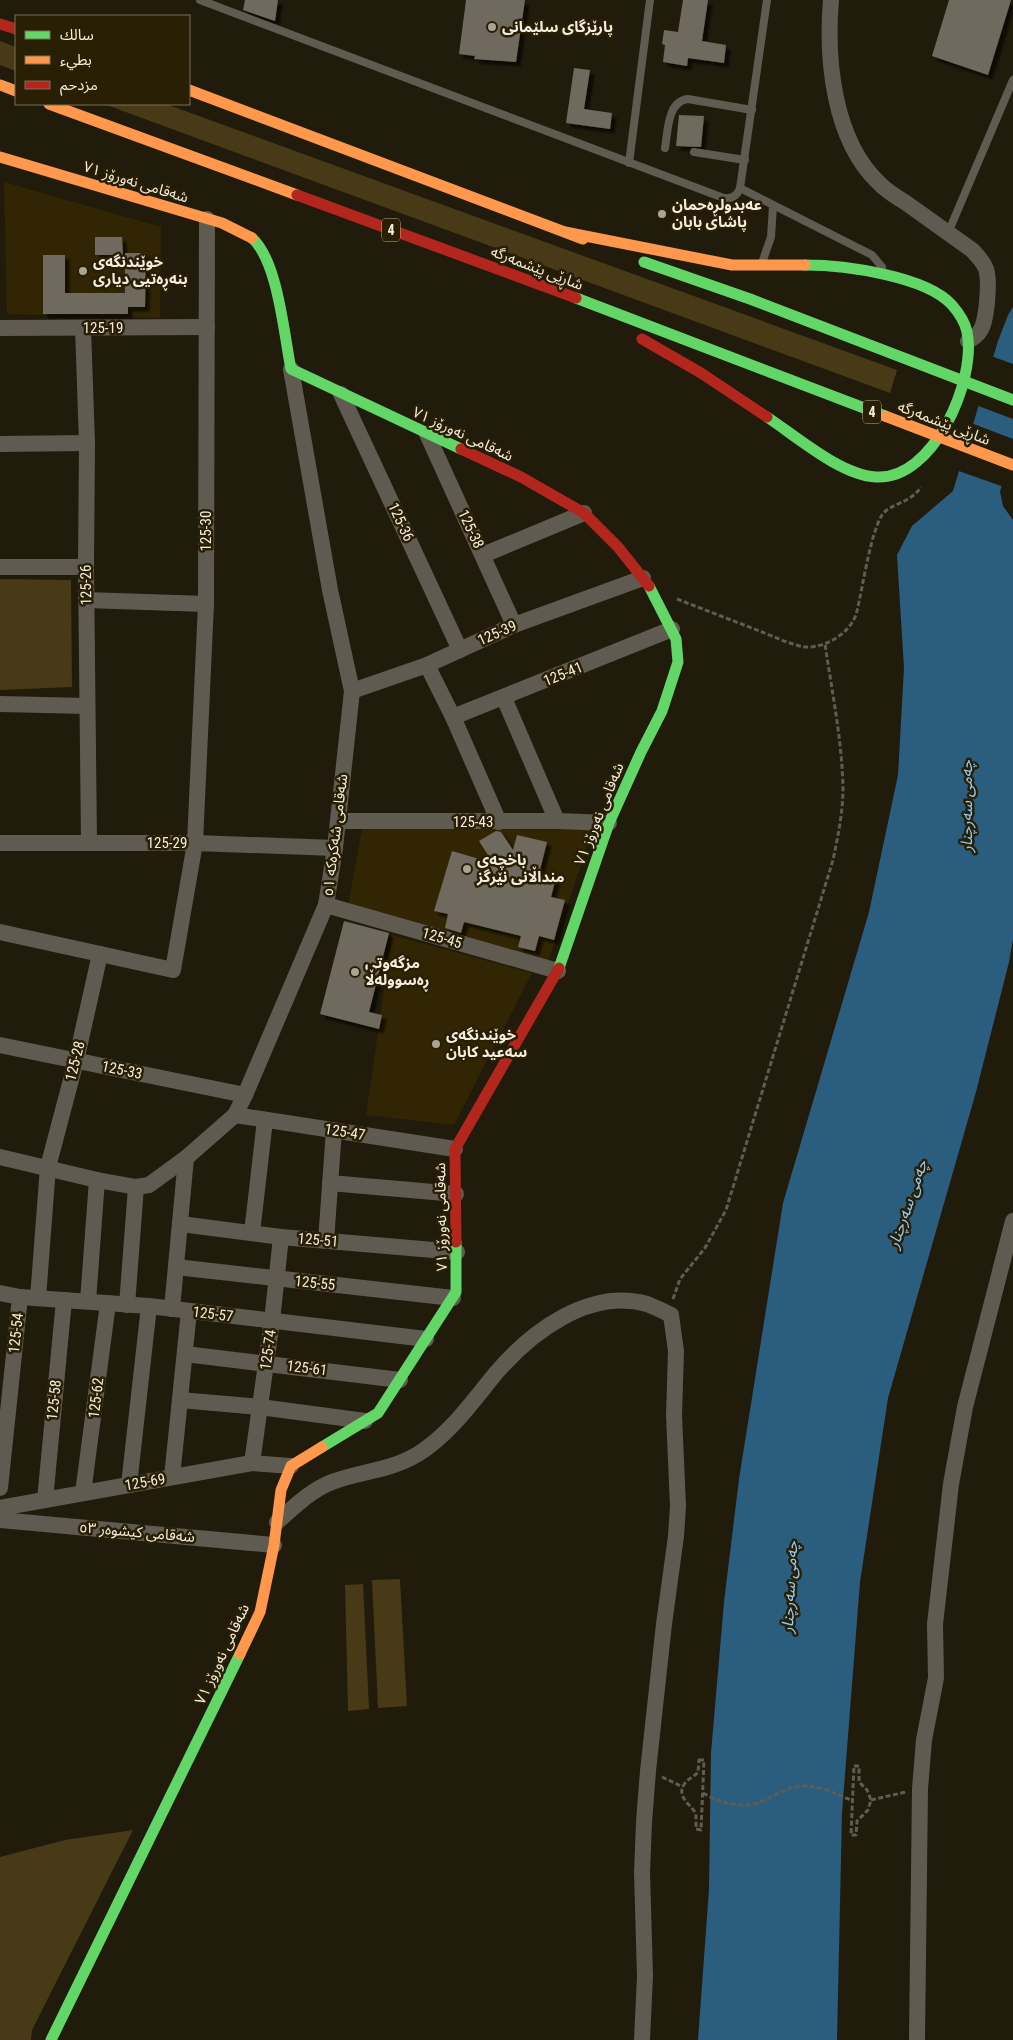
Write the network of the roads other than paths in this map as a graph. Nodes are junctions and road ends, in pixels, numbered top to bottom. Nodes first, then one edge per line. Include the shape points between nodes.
1 (200, 0) edge
2 (650, 0) edge
3 (767, 0) edge
4 (831, 0) edge
5 (0, 24) edge
6 (15, 29) edge
7 (1013, 80) edge
8 (0, 85) edge
9 (190, 90) edge
10 (15, 92) edge
11 (52, 105) edge
12 (752, 110) junction
13 (665, 148) dead end
14 (694, 152) dead end
15 (0, 157) edge
16 (744, 160) junction
17 (629, 163) junction
18 (740, 188) junction
19 (773, 206) junction
20 (207, 219) junction
21 (565, 232) junction
22 (948, 233) junction
23 (759, 267) junction
24 (885, 276) junction
25 (544, 286) junction
26 (207, 327) junction
27 (0, 328) edge
28 (83, 328) junction
29 (968, 342) junction
30 (291, 369) junction
31 (341, 394) junction
32 (1013, 400) edge
33 (427, 434) junction
34 (0, 444) edge
35 (87, 444) junction
36 (1013, 465) edge
37 (584, 513) junction
38 (483, 555) junction
39 (0, 567) edge
40 (86, 567) junction
41 (647, 583) junction
42 (86, 600) junction
43 (206, 604) junction
44 (514, 625) junction
45 (672, 629) junction
46 (460, 650) junction
47 (426, 665) junction
48 (352, 691) junction
49 (504, 698) junction
50 (0, 704) edge
51 (87, 706) junction
52 (453, 717) junction
53 (338, 821) junction
54 (557, 821) junction
55 (499, 822) junction
56 (609, 823) junction
57 (0, 843) edge
58 (89, 843) junction
59 (195, 843) junction
60 (335, 848) junction
61 (326, 905) junction
62 (0, 932) edge
63 (100, 954) junction
64 (558, 971) junction
65 (0, 1045) edge
66 (76, 1061) junction
67 (245, 1095) junction
68 (234, 1115) junction
69 (265, 1120) junction
70 (334, 1130) junction
71 (455, 1149) junction
72 (0, 1157) edge
73 (186, 1158) junction
74 (48, 1167) junction
75 (97, 1180) junction
76 (330, 1183) junction
77 (136, 1186) junction
78 (456, 1194) junction
79 (1013, 1220) edge
80 (181, 1224) junction
81 (252, 1233) junction
82 (281, 1237) junction
83 (326, 1241) junction
84 (457, 1252) junction
85 (176, 1267) junction
86 (277, 1278) junction
87 (0, 1294) edge
88 (20, 1297) junction
89 (38, 1298) junction
90 (453, 1298) junction
91 (64, 1300) junction
92 (88, 1301) junction
93 (108, 1303) junction
94 (127, 1304) junction
95 (149, 1306) junction
96 (172, 1309) junction
97 (189, 1311) junction
98 (272, 1321) junction
99 (426, 1339) junction
100 (185, 1354) junction
101 (266, 1363) junction
102 (400, 1380) junction
103 (180, 1400) junction
104 (260, 1407) junction
105 (365, 1421) junction
106 (252, 1463) junction
107 (291, 1466) junction
108 (172, 1478) junction
109 (129, 1485) junction
110 (0, 1488) edge
111 (83, 1493) junction
112 (44, 1500) junction
113 (0, 1508) edge
114 (0, 1520) edge
115 (277, 1522) junction
116 (274, 1545) junction
117 (51, 2040) edge
118 (642, 2040) edge
119 (917, 2040) edge

1 - 17 lane
2 - 17 lane
3 - 12 lane
4 - 22 street via 832,77 845,129 859,158 879,184
5 - 6 main road
7 - 22 lane
8 - 10 main road
9 - 21 main road
11 - 25 main road, شاڕێی پێشمەرگە / 4
12 - 13 lane via 688,99 679,102 671,112
12 - 16 lane
14 - 16 lane
15 - 20 main road, شەقامی نەورۆز ٧١
16 - 18 lane
17 - 18 lane via 725,198 734,196
18 - 19 lane
19 - 23 lane via 772,237
19 - 24 lane via 872,255 881,264
20 - 26 street, 125-30
20 - 30 main road, شەقامی نەورۆز ٧١ via 250,237 262,250 272,273
21 - 23 main road via 732,265
21 - 32 main road
22 - 29 street via 980,257 988,276 983,325
23 - 24 main road via 826,266
24 - 29 main road via 919,284 952,304 962,321
25 - 29 main road via 713,380 817,452 848,468 881,478 914,467 935,442 966,372
25 - 36 main road, شاڕێی پێشمەرگە / 4
26 - 28 street, 125-19
26 - 43 street, 125-30
27 - 28 street, 125-19
28 - 35 street, 125-26
30 - 31 main road, شەقامی نەورۆز ٧١
30 - 48 street, شەقامی شەکرەکە ٥١ via 330,590
31 - 33 main road, شەقامی نەورۆز ٧١
31 - 46 street, 125-36
33 - 37 main road, شەقامی نەورۆز ٧١ via 521,477
33 - 38 street, 125-38
34 - 35 street
35 - 40 street, 125-26
37 - 38 street
37 - 41 main road, شەقامی نەورۆز ٧١ via 618,547
38 - 44 street, 125-38
39 - 40 street
40 - 42 street, 125-26
41 - 44 street, 125-39
41 - 45 main road, شەقامی نەورۆز ٧١
42 - 43 street
42 - 51 street, 125-26
43 - 59 street, 125-30
44 - 46 street, 125-39
45 - 49 street, 125-41
45 - 56 main road, شەقامی نەورۆز ٧١ via 678,662 672,684
46 - 47 street, 125-39
47 - 48 street, 125-39
47 - 52 street
48 - 53 street, شەقامی شەکرەکە ٥١
49 - 52 street, 125-41
49 - 54 street
50 - 51 street
51 - 58 street, 125-26
52 - 55 street
53 - 55 street, 125-43
53 - 60 street, شەقامی شەکرەکە ٥١
54 - 55 street, 125-43
54 - 56 street, 125-43
56 - 64 main road, شەقامی نەورۆز ٧١
57 - 58 street, 125-29
58 - 59 street, 125-29
59 - 60 street, 125-29
59 - 63 street, 125-30 via 174,970
60 - 61 street, شەقامی شەکرەکە ٥١
61 - 64 street, 125-45
61 - 67 street, شەقامی شەکرەکە ٥١
62 - 63 street
63 - 66 street, 125-28
64 - 71 main road, شەقامی نەورۆز ٧١
65 - 66 street, 125-33
66 - 67 street, 125-33
66 - 74 street, 125-28
67 - 68 street, شەقامی شەکرەکە ٥١
68 - 69 street, 125-47
68 - 73 street, شەقامی شەکرەکە ٥١
69 - 70 street, 125-47
69 - 81 street
70 - 71 street, 125-47
70 - 76 street
71 - 78 main road, شەقامی نەورۆز ٧١
72 - 74 street, شەقامی شەکرەکە ٥١
73 - 77 street, شەقامی شەکرەکە ٥١ via 148,1185
73 - 80 street
74 - 75 street, شەقامی شەکرەکە ٥١
74 - 89 street, 125-28
75 - 77 street, شەقامی شەکرەکە ٥١
75 - 92 street
76 - 78 street
76 - 83 street
77 - 94 street
78 - 84 main road, شەقامی نەورۆز ٧١
79 - 119 street via 973,1369 957,1445 935,1624 936,1678 924,1740 920,1789
80 - 81 street, 125-51
80 - 85 street
81 - 82 street, 125-51
82 - 83 street, 125-51
82 - 86 street, 125-74
83 - 84 street, 125-51
84 - 90 main road, شەقامی نەورۆز ٧١
85 - 86 street, 125-55
85 - 96 street
86 - 90 street, 125-55
86 - 98 street, 125-74
87 - 88 street, 125-57
88 - 89 street, 125-57
88 - 110 street, 125-54
89 - 91 street, 125-57
90 - 99 main road, شەقامی نەورۆز ٧١
91 - 92 street, 125-57
91 - 112 street, 125-58
92 - 93 street, 125-57
93 - 94 street, 125-57
93 - 111 street, 125-62
94 - 95 street, 125-57
95 - 96 street, 125-57
95 - 109 street
96 - 97 street, 125-57
97 - 98 street, 125-57
97 - 100 street
98 - 99 street, 125-57
98 - 101 street, 125-74
99 - 102 main road, شەقامی نەورۆز ٧١
100 - 101 street, 125-61
100 - 103 street
101 - 102 street, 125-61
101 - 104 street, 125-74
102 - 105 main road, شەقامی نەورۆز ٧١ via 378,1413
103 - 104 street
103 - 108 street
104 - 105 street
104 - 106 street, 125-74
105 - 107 main road, شەقامی نەورۆز ٧١
106 - 107 street, 125-69
106 - 108 street, 125-69
107 - 115 main road, شەقامی نەورۆز ٧١ via 281,1490
108 - 109 street, 125-69
109 - 111 street, 125-69
111 - 112 street, 125-69
112 - 113 street, 125-69
114 - 116 street, شەقامی کیشوەر ٥٣
115 - 116 main road, شەقامی نەورۆز ٧١
115 - 118 street via 330,1483 400,1463 434,1442 516,1351 560,1319 584,1307 615,1301 647,1304 671,1315 676,1350 674,1415 678,1506 648,1771 642,1873 645,1976
116 - 117 main road, شەقامی نەورۆز ٧١ via 260,1612

